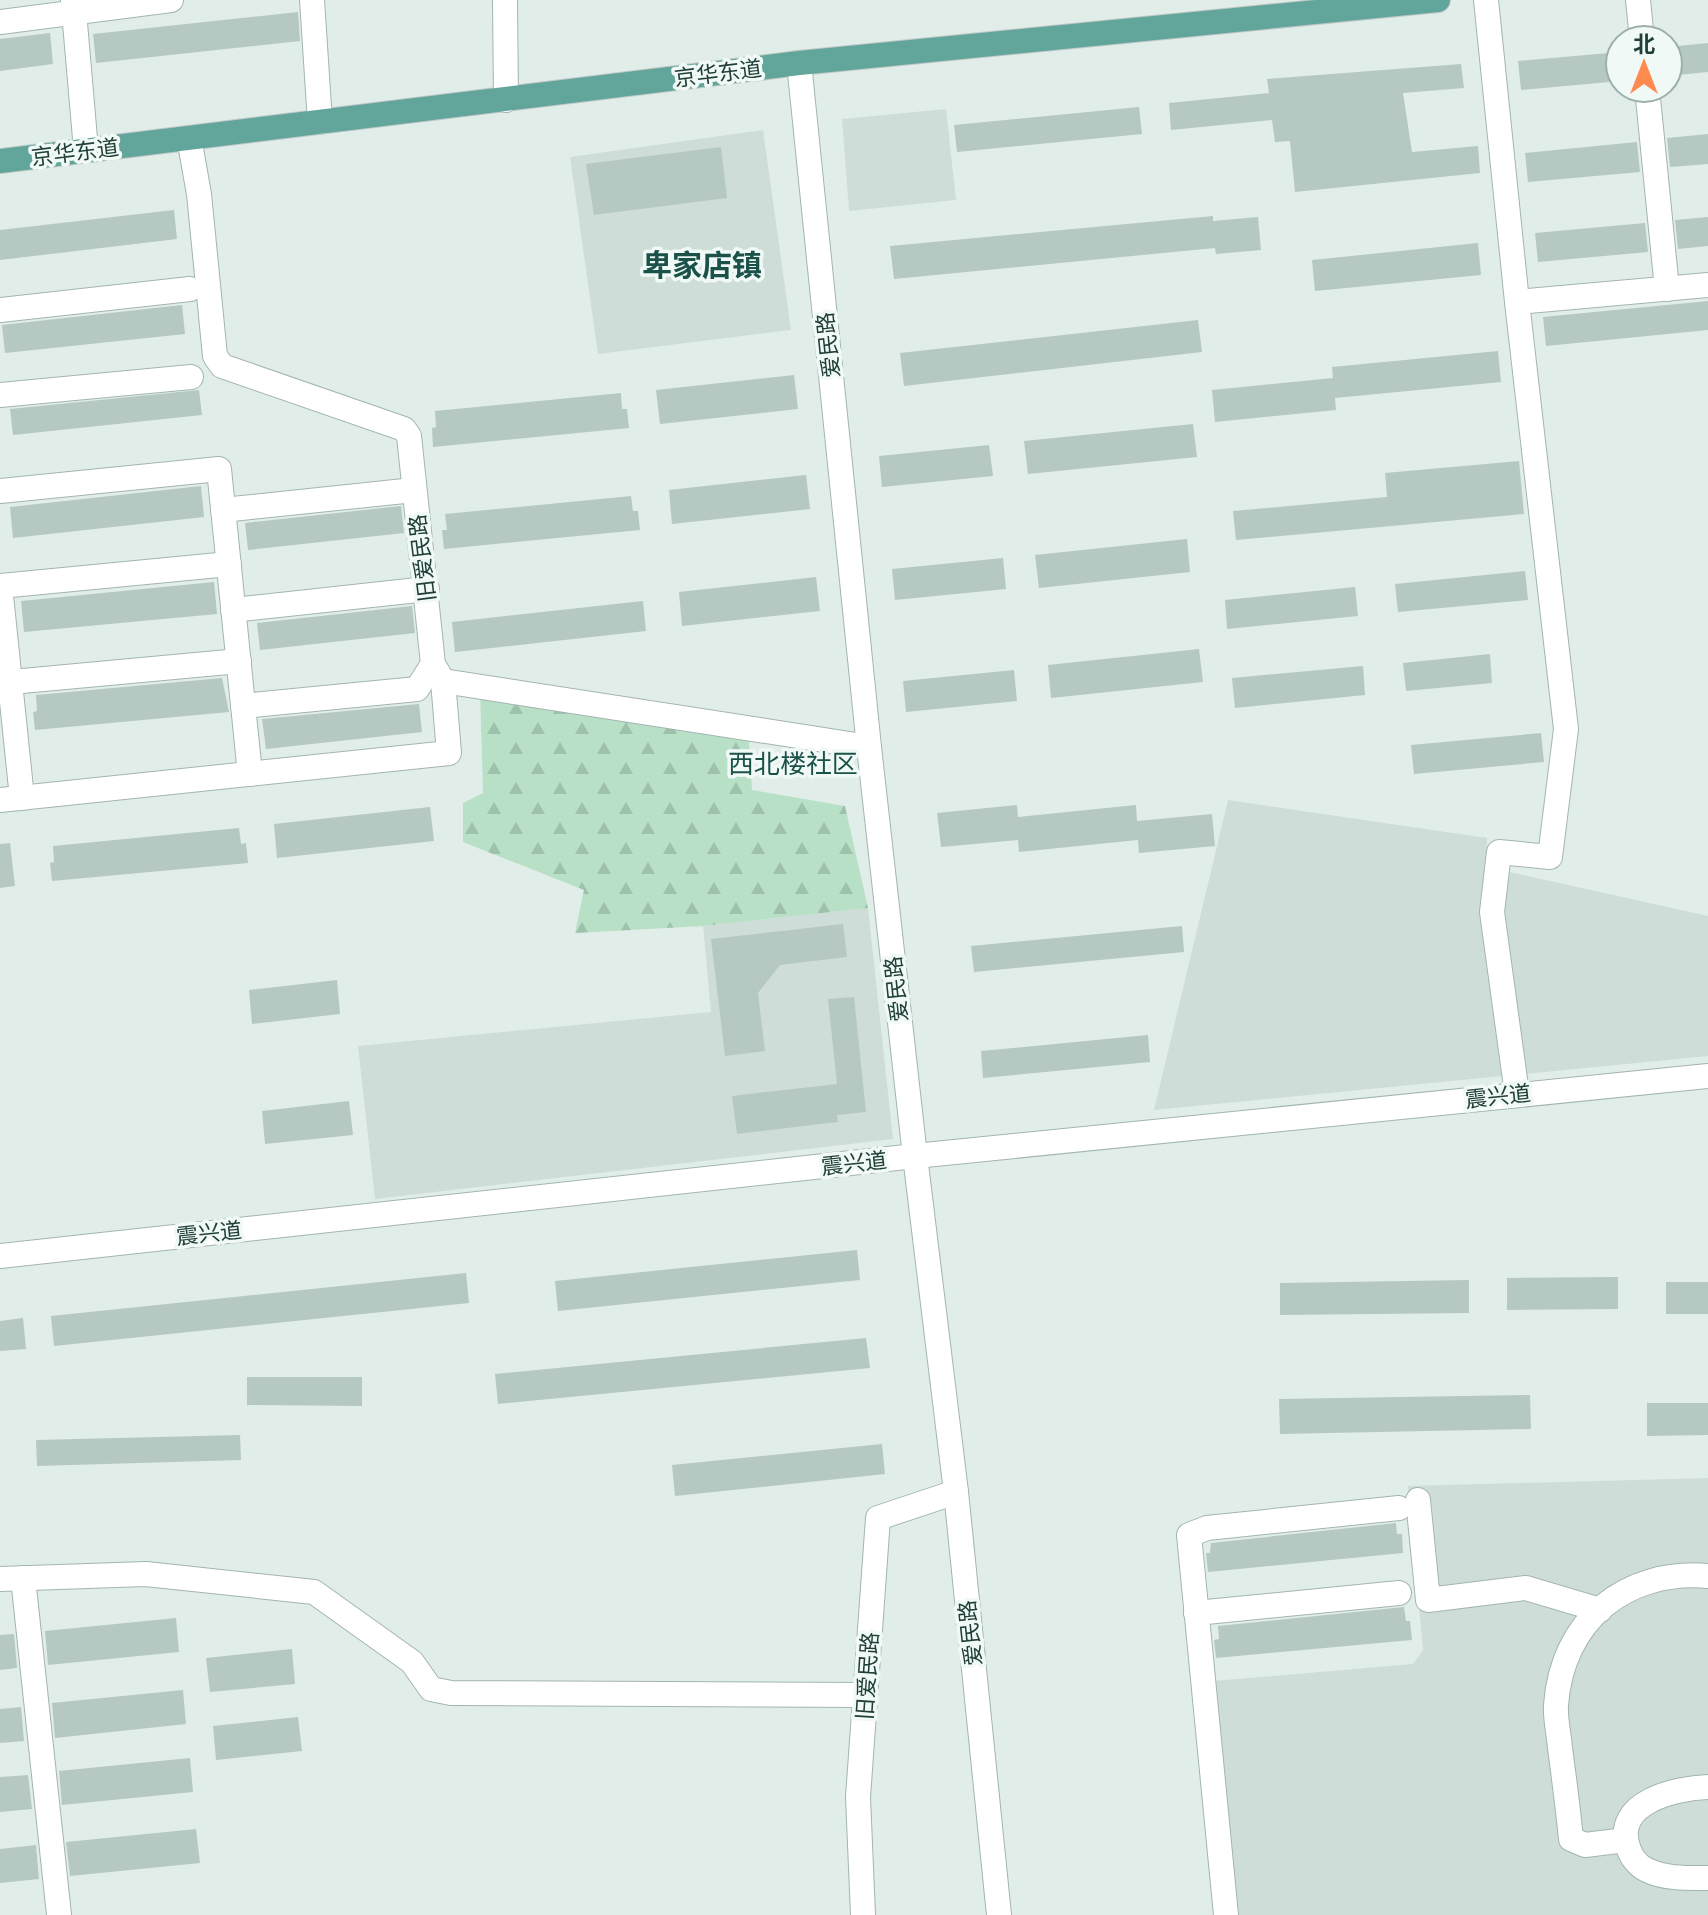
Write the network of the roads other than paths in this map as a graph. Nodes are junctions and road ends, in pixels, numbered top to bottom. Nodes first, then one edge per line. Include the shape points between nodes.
1 (171, 0) edge
2 (312, 0) edge
3 (505, 0) edge
4 (1438, 0) edge
5 (1486, 0) edge
6 (1638, 0) edge
7 (73, 6) edge
8 (0, 22) edge
9 (1640, 24) edge
10 (799, 63) junction
11 (506, 100) junction
12 (1649, 104) edge
13 (320, 122) junction
14 (189, 138) junction
15 (86, 150) junction
16 (0, 161) edge
17 (1708, 285) edge
18 (190, 289) dead end
19 (1667, 289) junction
20 (1517, 302) junction
21 (0, 310) edge
22 (191, 377) dead end
23 (0, 395) edge
24 (414, 490) junction
25 (0, 491) edge
26 (223, 510) junction
27 (229, 564) junction
28 (427, 589) junction
29 (233, 610) junction
30 (239, 661) junction
31 (438, 672) junction
32 (5, 683) edge
33 (243, 706) junction
34 (869, 747) junction
35 (250, 774) junction
36 (11, 799) edge
37 (1708, 1076) edge
38 (1517, 1094) junction
39 (915, 1156) junction
40 (0, 1256) edge
41 (956, 1492) junction
42 (1708, 1576) edge
43 (12, 1579) edge
44 (1399, 1593) dead end
45 (1600, 1610) junction
46 (1196, 1613) junction
47 (865, 1695) junction
48 (1708, 1787) edge
49 (1626, 1840) junction
50 (1708, 1878) edge
51 (59, 1915) edge
52 (863, 1915) edge
53 (999, 1915) edge
54 (1226, 1915) edge

1 - 7 street
2 - 13 street
3 - 11 street
4 - 10 main road, 京华东道
5 - 20 street
6 - 9 street
7 - 8 street
7 - 15 street
10 - 11 main road, 京华东道
10 - 34 street, 爱民路
11 - 13 main road, 京华东道
12 - 19 street
13 - 14 main road, 京华东道
14 - 15 main road, 京华东道
14 - 24 street, 旧爱民路 via 215,356 222,366 404,429
15 - 16 main road, 京华东道
17 - 19 street
18 - 21 street
19 - 20 street
20 - 38 street via 1566,729 1550,857 1499,852 1492,912
22 - 23 street
24 - 26 street
24 - 28 street, 旧爱民路
25 - 26 street via 219,469
26 - 27 street
27 - 29 street
27 - 32 street via 0,586
28 - 29 street
28 - 31 street, 旧爱民路
29 - 30 street
30 - 32 street
30 - 33 street
31 - 33 street via 417,689
31 - 34 street
31 - 35 street, 旧爱民路 via 449,753
32 - 36 street
33 - 35 street
34 - 39 street, 爱民路
35 - 36 street
37 - 38 street, 震兴道
38 - 39 street, 震兴道
39 - 40 street, 震兴道
39 - 41 street, 爱民路
41 - 47 street, 旧爱民路 via 878,1518
41 - 53 street, 爱民路
42 - 45 street via 1680,1574 1641,1582
43 - 47 street via 146,1574 314,1592 412,1662 431,1689 451,1693
43 - 51 street
44 - 46 street
45 - 46 street via 1526,1588 1428,1600 1408,1504 1207,1528 1189,1535
45 - 49 street via 1579,1632 1561,1668 1555,1708 1571,1839 1585,1845
46 - 54 street
47 - 52 street, 旧爱民路 via 858,1797
48 - 49 street via 1671,1792 1639,1806
49 - 50 street via 1636,1863 1647,1870

